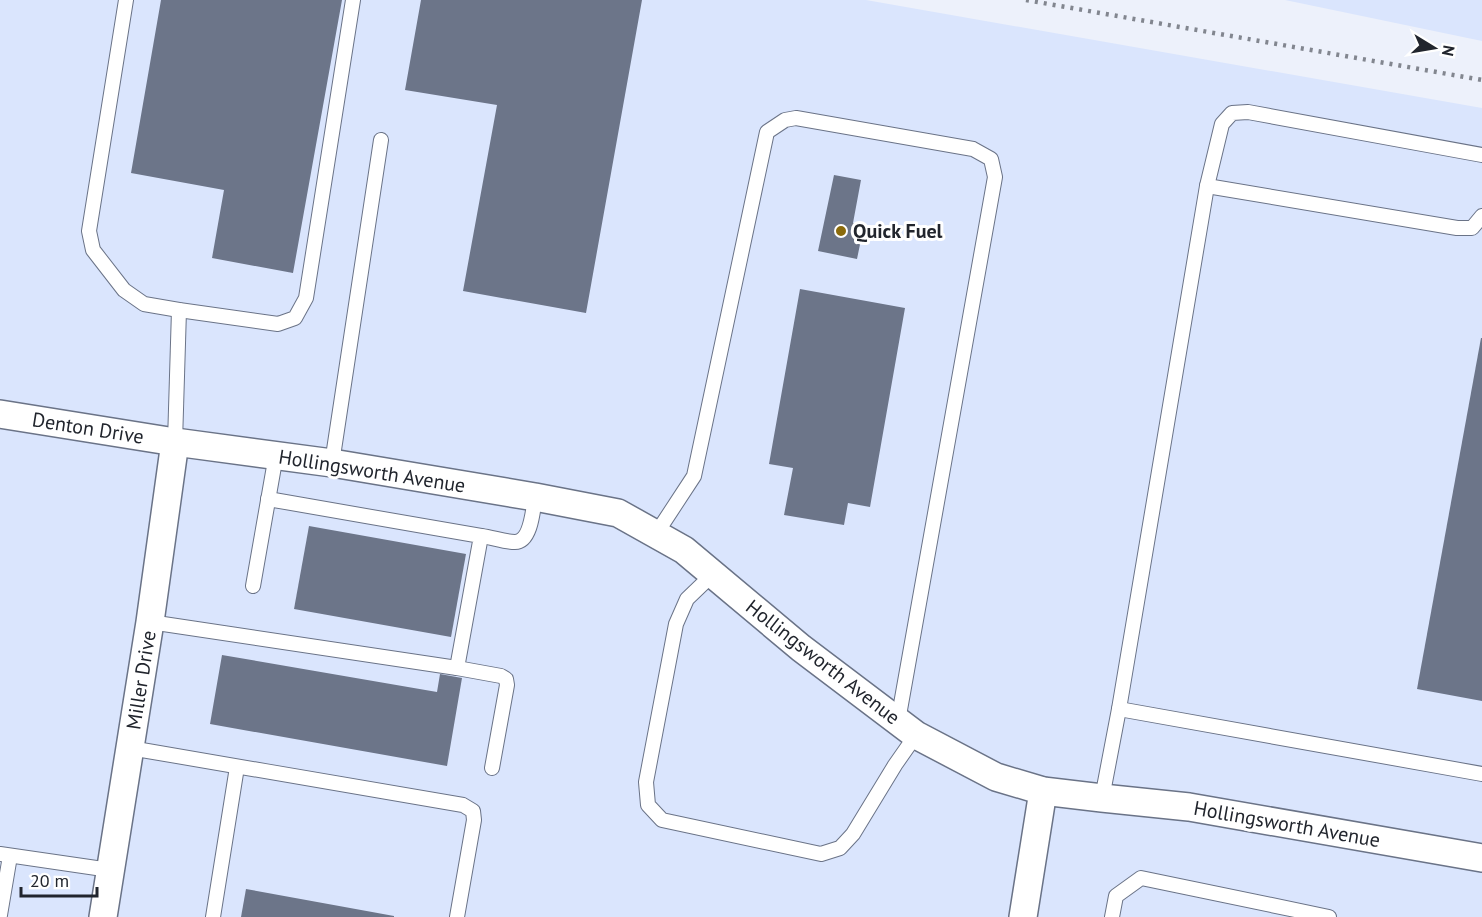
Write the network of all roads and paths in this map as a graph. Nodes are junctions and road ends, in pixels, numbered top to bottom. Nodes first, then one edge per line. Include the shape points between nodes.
1 (126, 0) edge
2 (353, 0) edge
3 (381, 140) dead end
4 (1482, 155) edge
5 (1207, 186) junction
6 (1482, 216) edge
7 (179, 310) junction
8 (0, 414) edge
9 (176, 442) junction
10 (276, 455) junction
11 (332, 463) junction
12 (535, 497) junction
13 (268, 499) junction
14 (656, 534) junction
15 (481, 536) junction
16 (712, 574) junction
17 (253, 586) dead end
18 (150, 622) junction
19 (457, 668) junction
20 (1119, 709) junction
21 (907, 728) junction
22 (130, 748) junction
23 (237, 767) junction
24 (492, 768) dead end
25 (1482, 774) edge
26 (1043, 791) junction
27 (1102, 798) junction
28 (5, 855) edge
29 (1482, 858) edge
30 (110, 870) junction
31 (0, 915) edge
32 (103, 917) edge
33 (213, 917) edge
34 (457, 917) edge
35 (1023, 917) edge
36 (1112, 917) edge
37 (1329, 917) edge

1 - 7 lane via 89,231 93,250 124,290 144,304
2 - 7 lane via 306,298 296,318 278,324
3 - 11 lane
4 - 5 lane via 1248,112 1232,113 1221,124
5 - 6 lane via 1457,228 1472,228
5 - 20 lane
7 - 9 lane
8 - 9 street, Denton Drive
9 - 10 street, Hollingsworth Avenue
9 - 18 street, Miller Drive
10 - 11 street, Hollingsworth Avenue
10 - 13 lane
11 - 12 street, Hollingsworth Avenue
12 - 14 street, Hollingsworth Avenue via 618,513
12 - 15 lane via 523,539 516,542
13 - 15 lane
13 - 17 lane
14 - 16 street, Hollingsworth Avenue via 684,550
14 - 21 lane via 694,476 768,132 785,120 796,118 973,149 991,159 995,177
15 - 19 lane
16 - 21 street, Hollingsworth Avenue
16 - 21 lane via 687,599 676,624 646,782 648,805 662,820 820,854 840,848 853,834 895,765
18 - 19 lane
18 - 22 street, Miller Drive
19 - 24 lane via 506,679
20 - 25 lane
20 - 27 lane
21 - 26 street, Hollingsworth Avenue via 996,777
22 - 23 lane
22 - 30 street, Miller Drive
23 - 33 lane
23 - 34 lane via 462,805 473,811
26 - 27 street, Hollingsworth Avenue
26 - 35 street
27 - 29 street, Hollingsworth Avenue via 1189,807
28 - 30 lane
28 - 31 lane
30 - 32 street, Miller Drive
36 - 37 lane via 1116,896 1141,878

